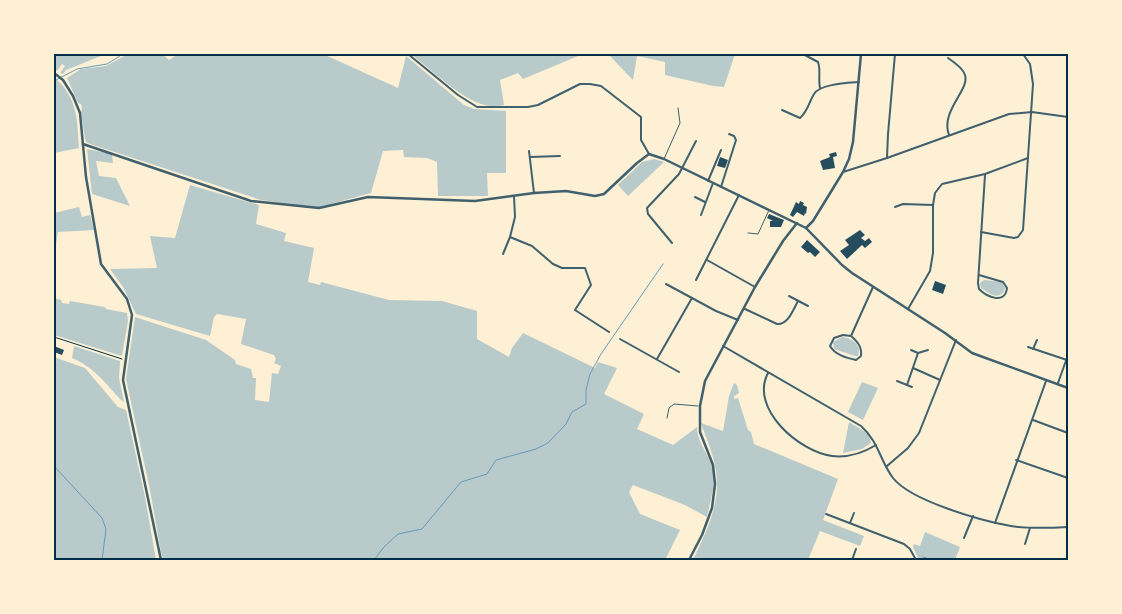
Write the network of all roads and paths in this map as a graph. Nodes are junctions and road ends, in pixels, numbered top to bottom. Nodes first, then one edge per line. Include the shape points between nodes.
1 (408, 54) edge
2 (803, 54) edge
3 (861, 54) edge
4 (895, 54) edge
5 (1023, 54) edge
6 (948, 58) dead end
7 (55, 74) edge
8 (859, 82) junction
9 (820, 88) junction
10 (678, 108) dead end
11 (782, 110) dead end
12 (1032, 112) junction
13 (1068, 117) edge
14 (729, 134) dead end
15 (949, 135) junction
16 (696, 141) dead end
17 (83, 144) junction
18 (721, 150) dead end
19 (529, 151) dead end
20 (649, 154) junction
21 (560, 156) dead end
22 (530, 157) junction
23 (887, 158) junction
24 (1028, 158) junction
25 (664, 160) junction
26 (682, 168) junction
27 (843, 172) junction
28 (984, 174) junction
29 (708, 181) junction
30 (713, 183) junction
31 (721, 187) junction
32 (534, 193) junction
33 (739, 195) junction
34 (514, 196) junction
35 (694, 197) dead end
36 (705, 202) junction
37 (934, 205) junction
38 (895, 207) dead end
39 (770, 210) junction
40 (701, 215) dead end
41 (797, 224) junction
42 (806, 228) junction
43 (981, 232) junction
44 (748, 233) dead end
45 (510, 238) junction
46 (672, 243) dead end
47 (503, 254) dead end
48 (707, 260) junction
49 (979, 275) junction
50 (696, 280) dead end
51 (666, 284) dead end
52 (873, 286) junction
53 (755, 287) junction
54 (788, 296) dead end
55 (692, 298) junction
56 (798, 301) junction
57 (808, 306) dead end
58 (745, 309) junction
59 (908, 309) junction
60 (738, 320) junction
61 (609, 332) dead end
62 (851, 336) junction
63 (54, 337) edge
64 (620, 339) dead end
65 (956, 340) junction
66 (1037, 340) dead end
67 (723, 346) junction
68 (1028, 347) dead end
69 (1033, 349) junction
70 (911, 350) dead end
71 (928, 350) dead end
72 (918, 353) junction
73 (1068, 356) edge
74 (125, 359) junction
75 (657, 359) junction
76 (1067, 360) junction
77 (913, 368) junction
78 (679, 372) dead end
79 (768, 373) junction
80 (940, 380) junction
81 (897, 381) dead end
82 (1046, 381) junction
83 (1058, 384) junction
84 (907, 385) junction
85 (912, 387) dead end
86 (1068, 388) edge
87 (700, 406) junction
88 (667, 418) dead end
89 (1032, 420) junction
90 (1068, 433) edge
91 (876, 445) junction
92 (1016, 460) junction
93 (887, 466) junction
94 (1068, 478) edge
95 (854, 513) dead end
96 (826, 514) dead end
97 (973, 516) junction
98 (850, 523) junction
99 (995, 523) junction
100 (1068, 527) edge
101 (1030, 528) junction
102 (964, 538) dead end
103 (1025, 544) dead end
104 (856, 548) dead end
105 (161, 560) edge
106 (689, 560) edge
107 (852, 560) edge
108 (916, 560) edge

1 - 20 street via 458,95 477,106 528,107 580,84 601,86 641,117 641,140
2 - 9 street via 814,59 819,66
3 - 8 street
4 - 23 street
5 - 12 street via 1033,77
6 - 15 street via 965,73 966,82 950,112
7 - 17 street via 63,80 80,113
8 - 9 street
8 - 27 street via 853,142
9 - 11 street via 802,117
10 - 25 lane via 680,123
12 - 13 street
12 - 15 street via 1009,114
12 - 24 street
14 - 31 street via 736,140
15 - 23 street
16 - 26 street
17 - 34 street via 264,204 319,208 368,197 475,201
17 - 74 street via 101,264 127,299 132,315
18 - 29 street
19 - 22 street
20 - 25 street
20 - 32 street via 604,194
21 - 22 street
22 - 32 street
23 - 27 street
24 - 28 street
24 - 43 street via 1021,234 1014,238
25 - 26 street
26 - 29 street
26 - 46 street via 647,208 648,214
27 - 42 street
28 - 37 street via 942,184 935,193
28 - 43 street
29 - 30 street
30 - 31 street
30 - 36 street
31 - 33 street
32 - 34 street
33 - 39 street
33 - 48 street
34 - 45 street via 515,217
35 - 36 street
36 - 40 street
37 - 38 street via 903,204
37 - 59 street via 931,266
39 - 41 street
39 - 44 lane via 758,234
41 - 42 street
41 - 53 street
42 - 52 street via 842,265
43 - 49 street
45 - 47 street
45 - 61 street via 532,246 562,268 585,268 591,285 575,310
48 - 50 street
48 - 53 street
49 - 49 street via 980,290 995,298 1006,294 1003,282
51 - 55 street
52 - 59 street
52 - 62 street
53 - 58 street
54 - 56 street
55 - 60 street
55 - 75 street
56 - 57 street
56 - 58 street via 782,325
58 - 60 street
59 - 65 street
60 - 67 street
62 - 62 street via 834,338 830,346 832,350 856,360 862,351
63 - 74 path
64 - 75 street
65 - 80 street
65 - 82 street via 972,353
66 - 69 street
67 - 79 street
67 - 87 street via 705,381
68 - 69 street
69 - 76 street
70 - 72 street
71 - 72 street
72 - 77 street
73 - 76 street
74 - 105 street via 124,390
75 - 78 street
76 - 83 street
77 - 80 street
77 - 84 street
79 - 91 street via 861,426
79 - 91 street via 765,400 773,418 803,444 823,454 841,456 860,453
80 - 93 street via 919,433 908,448
81 - 84 street
82 - 83 street
82 - 89 street
83 - 86 street
84 - 85 street
87 - 88 lane via 674,404 669,408
87 - 106 street via 700,432 715,484 712,508
89 - 90 street
89 - 92 street
91 - 93 street
92 - 94 street
92 - 99 street
93 - 97 street via 893,478 912,493 926,501
95 - 98 street
96 - 98 street
97 - 99 street
97 - 102 street
98 - 108 street via 904,544
99 - 101 street
100 - 101 street
101 - 103 street
104 - 107 street

